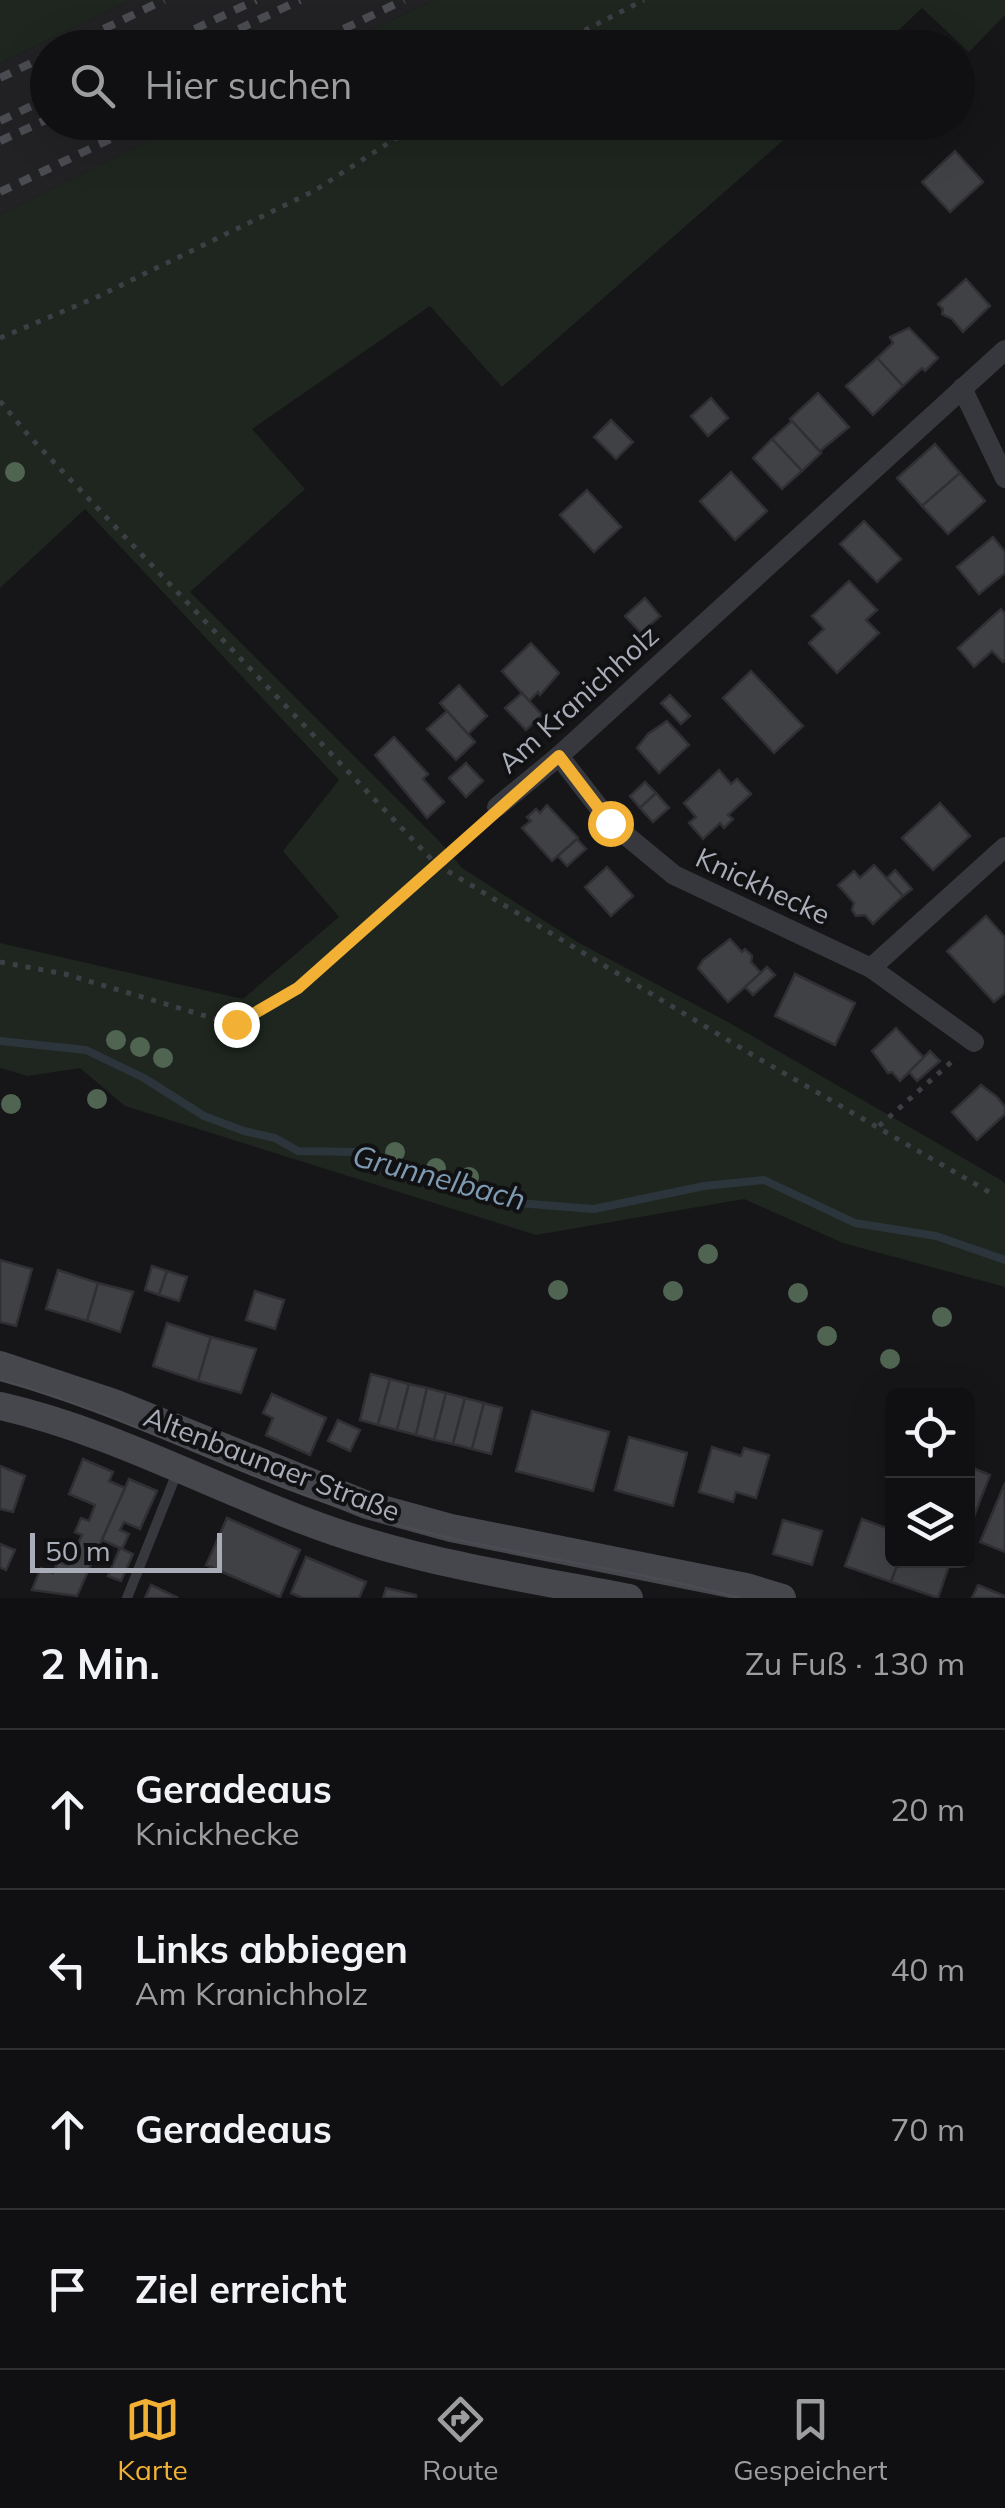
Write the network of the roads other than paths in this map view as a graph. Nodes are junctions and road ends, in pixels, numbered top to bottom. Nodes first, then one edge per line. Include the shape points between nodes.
1 (1005, 350) edge
2 (962, 388) junction
3 (1005, 478) edge
4 (559, 756) junction
5 (498, 807) road end
6 (1005, 847) edge
7 (871, 968) junction
8 (974, 1042) road end
9 (0, 1365) edge
10 (0, 1406) edge
11 (178, 1469) junction
12 (127, 1598) edge
13 (630, 1598) edge
14 (782, 1598) edge

1 - 2 street, Am Kranichholz
2 - 3 street
2 - 4 street, Am Kranichholz
4 - 5 street, Am Kranichholz
4 - 7 street, Knickhecke via 610,823 674,875
6 - 7 street
7 - 8 street, Knickhecke
9 - 14 main road, Altenbaunaer Straße via 114,1403 367,1505
10 - 11 main road, Altenbaunaer Straße
11 - 12 lane
11 - 13 main road, Altenbaunaer Straße via 308,1523 423,1557

